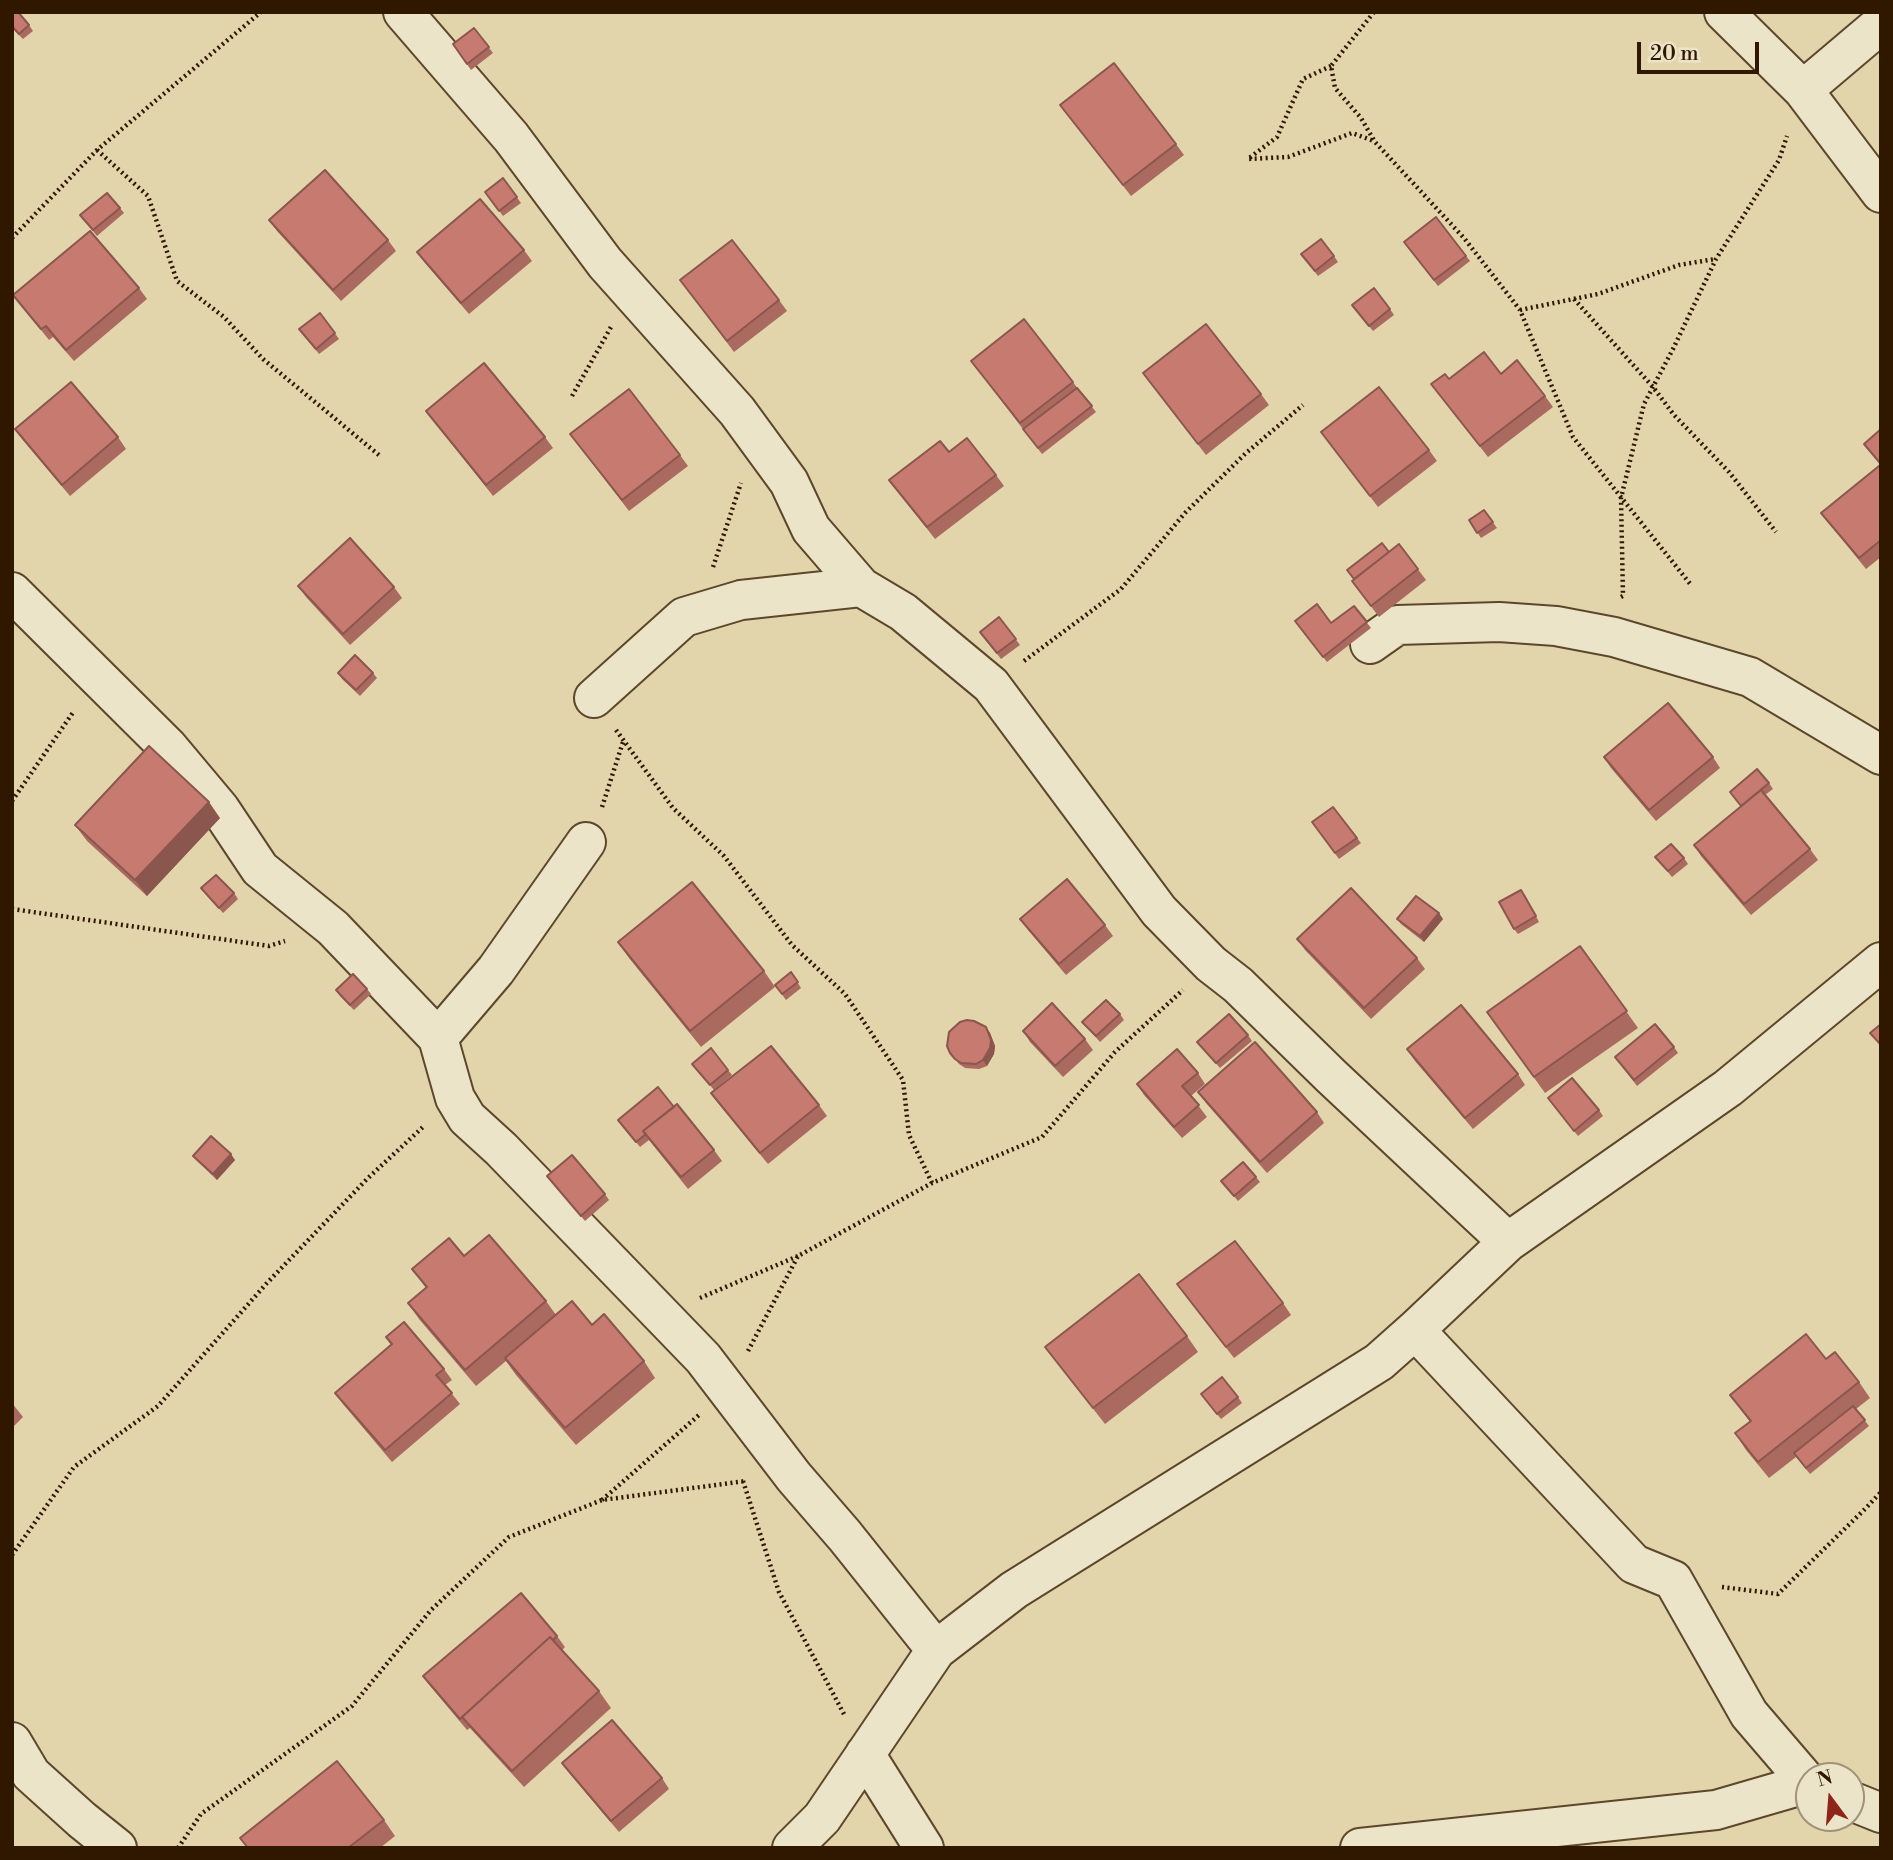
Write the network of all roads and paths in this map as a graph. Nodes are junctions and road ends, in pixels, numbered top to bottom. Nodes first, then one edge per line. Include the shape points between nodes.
1 (261, 12) edge
2 (403, 12) edge
3 (1374, 12) edge
4 (1724, 12) edge
5 (1881, 24) edge
6 (1331, 66) junction
7 (1803, 90) junction
8 (1375, 142) junction
9 (97, 150) junction
10 (1881, 193) edge
11 (12, 238) edge
12 (1716, 259) junction
13 (622, 282) junction
14 (1574, 299) junction
15 (1520, 310) junction
16 (1653, 387) junction
17 (572, 396) dead end
18 (1303, 405) dead end
19 (755, 435) junction
20 (379, 455) dead end
21 (1621, 498) junction
22 (1776, 532) dead end
23 (1691, 585) dead end
24 (861, 587) junction
25 (12, 592) edge
26 (1612, 601) dead end
27 (684, 617) junction
28 (1370, 644) dead end
29 (73, 652) junction
30 (991, 685) junction
31 (594, 698) joint
32 (623, 741) junction
33 (1881, 755) edge
34 (12, 801) edge
35 (586, 842) joint
36 (12, 909) edge
37 (333, 928) junction
38 (1881, 962) edge
39 (1211, 964) junction
40 (438, 1038) junction
41 (455, 1098) junction
42 (932, 1184) junction
43 (1508, 1242) junction
44 (798, 1256) junction
45 (660, 1312) junction
46 (1415, 1330) junction
47 (728, 1390) junction
48 (794, 1477) junction
49 (743, 1481) junction
50 (1881, 1492) edge
51 (602, 1500) junction
52 (12, 1555) edge
53 (1673, 1580) junction
54 (936, 1650) junction
55 (865, 1754) junction
56 (19, 1760) edge
57 (1795, 1768) edge
58 (1795, 1788) edge
59 (117, 1848) edge
60 (178, 1848) edge
61 (792, 1848) edge
62 (924, 1848) edge
63 (1360, 1848) edge

1 - 9 path
2 - 13 street via 511,137
3 - 6 path
4 - 7 street
5 - 7 street
6 - 8 path via 1335,89
6 - 8 path via 1303,79 1277,137 1248,159 1288,157 1352,133
7 - 10 street
7 - 12 path via 1779,160
8 - 15 path via 1464,238
9 - 11 path
9 - 20 path via 148,195 177,281
12 - 14 path via 1679,265
12 - 16 path
13 - 17 path via 613,322
13 - 19 street
14 - 15 path
14 - 16 path
15 - 21 path via 1573,437
16 - 21 path via 1644,404
16 - 22 path
18 - 30 path via 1185,513 1121,589
19 - 24 street via 789,482 811,529
19 - 27 path via 706,588
21 - 23 path
21 - 26 path via 1623,596
24 - 27 street via 741,600
24 - 30 street via 903,612
25 - 29 street
27 - 31 street
28 - 33 street via 1397,625 1499,622 1614,637 1750,677
29 - 34 path via 78,706
29 - 37 street via 168,747 220,809 260,869
30 - 39 street via 1159,911
31 - 32 path
32 - 35 path via 601,812
32 - 42 path via 673,808 724,856 792,945 845,994 903,1080 909,1135
35 - 40 street via 496,970
36 - 37 path via 269,946
37 - 40 street
38 - 43 street via 1728,1088
39 - 42 path via 1115,1052 1042,1137
39 - 43 street
40 - 41 street
41 - 45 street via 467,1118
41 - 52 path via 267,1283 158,1406 74,1467
42 - 44 path
43 - 46 street
44 - 45 path
44 - 47 path
45 - 47 street
46 - 53 street via 1634,1564
46 - 54 street via 1379,1362 1014,1590
47 - 48 street
47 - 51 path
48 - 49 path
48 - 54 street
49 - 51 path
49 - 55 path via 779,1592
50 - 53 path via 1778,1594
51 - 60 path via 509,1537 431,1610 352,1706 201,1814
53 - 57 street via 1749,1714
54 - 55 street
55 - 61 street via 822,1818
55 - 62 street
56 - 59 street
58 - 63 street via 1716,1810

